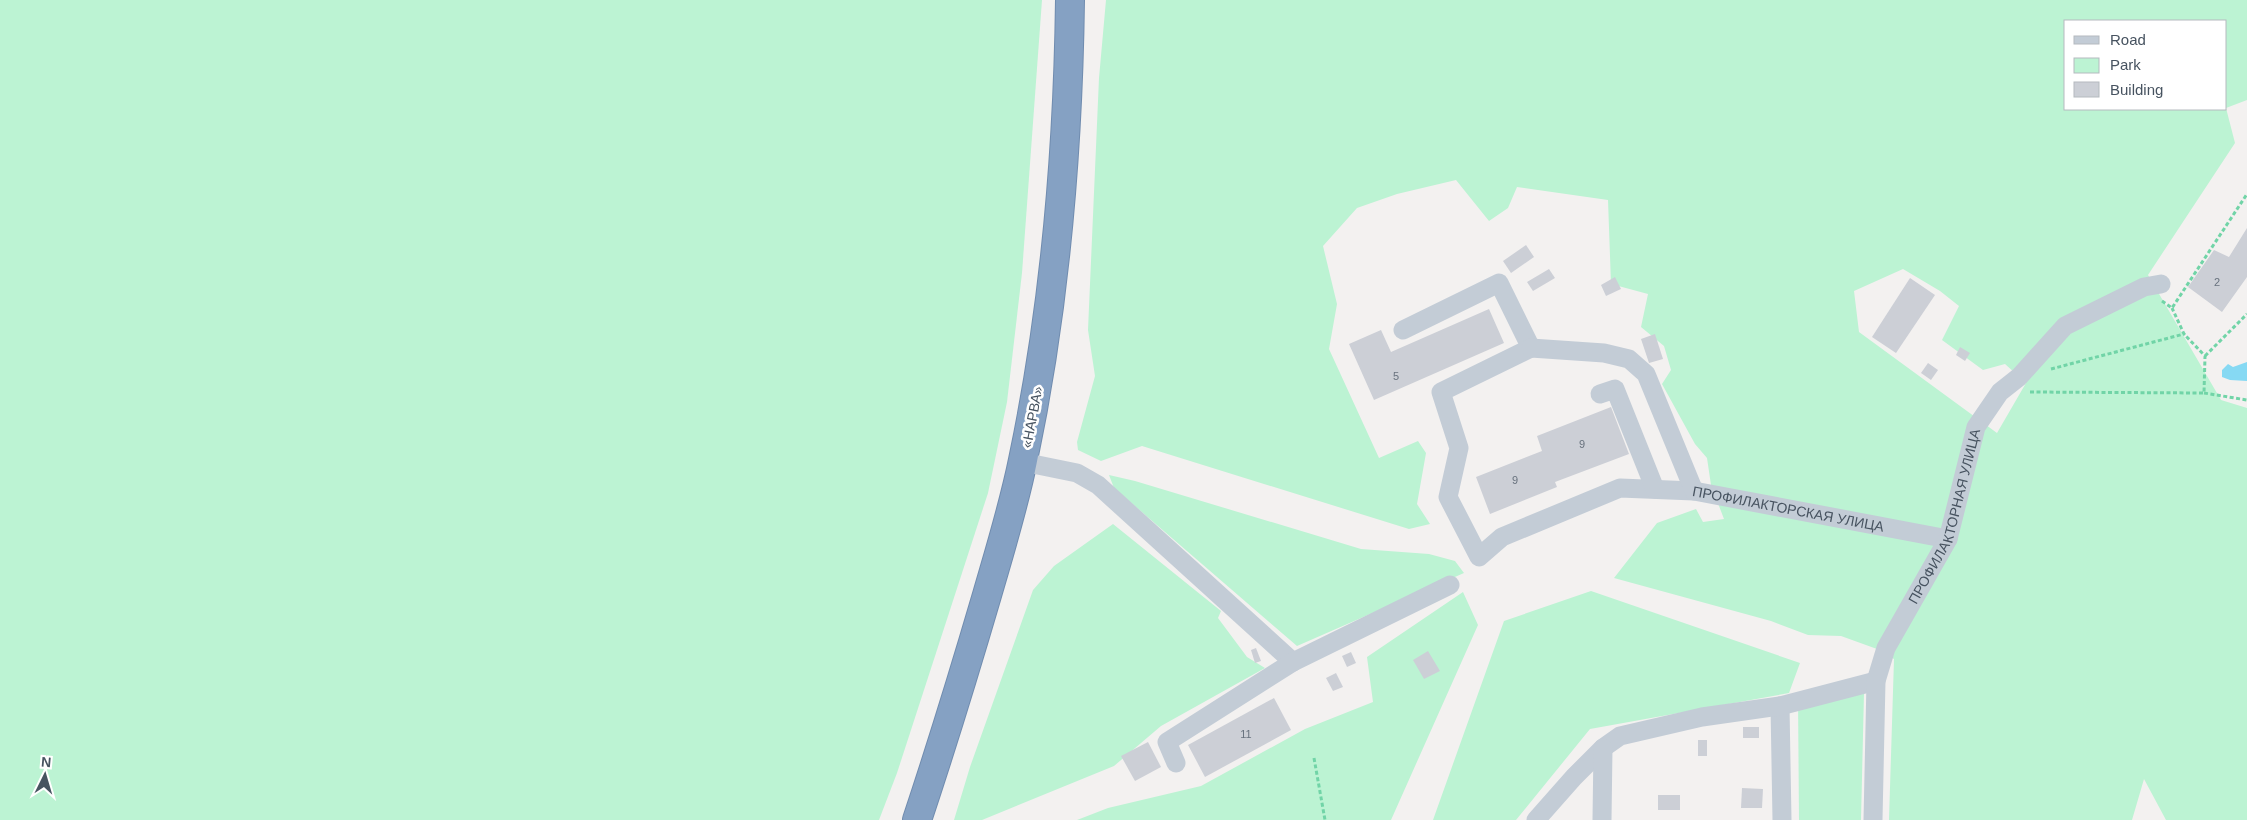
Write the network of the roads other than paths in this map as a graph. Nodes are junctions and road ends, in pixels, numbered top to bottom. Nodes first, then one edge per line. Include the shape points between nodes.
1 (1070, 0) edge
2 (2153, 285) road end
3 (1403, 330) dead end
4 (1531, 348) junction
5 (1600, 394) dead end
6 (1023, 462) junction
7 (1655, 489) junction
8 (1694, 491) junction
9 (1948, 539) junction
10 (1450, 585) dead end
11 (1293, 662) junction
12 (1876, 681) junction
13 (1780, 706) junction
14 (1603, 748) junction
15 (1176, 762) dead end
16 (917, 820) edge
17 (1536, 820) edge
18 (1602, 820) edge
19 (1782, 820) edge
20 (1873, 820) edge

1 - 6 highway, «НАРВА» via 1067,128 1055,271
2 - 9 street, ПРОФИЛАКТОРНАЯ УЛИЦА via 2065,326 2000,392 1976,427
3 - 4 street via 1499,283
4 - 7 street via 1441,392 1459,448 1448,497 1479,557 1502,537 1620,488
4 - 8 street, ПРОФИЛАКТОРСКАЯ УЛИЦА via 1604,353 1628,359 1646,374
5 - 7 street via 1615,388
6 - 11 street via 1077,473 1098,485
6 - 16 highway, «НАРВА» via 950,724
7 - 8 street
8 - 9 street, ПРОФИЛАКТОРСКАЯ УЛИЦА
9 - 12 street, ПРОФИЛАКТОРНАЯ УЛИЦА via 1886,648
10 - 11 street
11 - 15 street via 1167,742
12 - 13 street
12 - 20 street, ПРОФИЛАКТОРНАЯ УЛИЦА
13 - 14 street via 1648,728 1620,736
13 - 19 street
14 - 17 street
14 - 18 street

